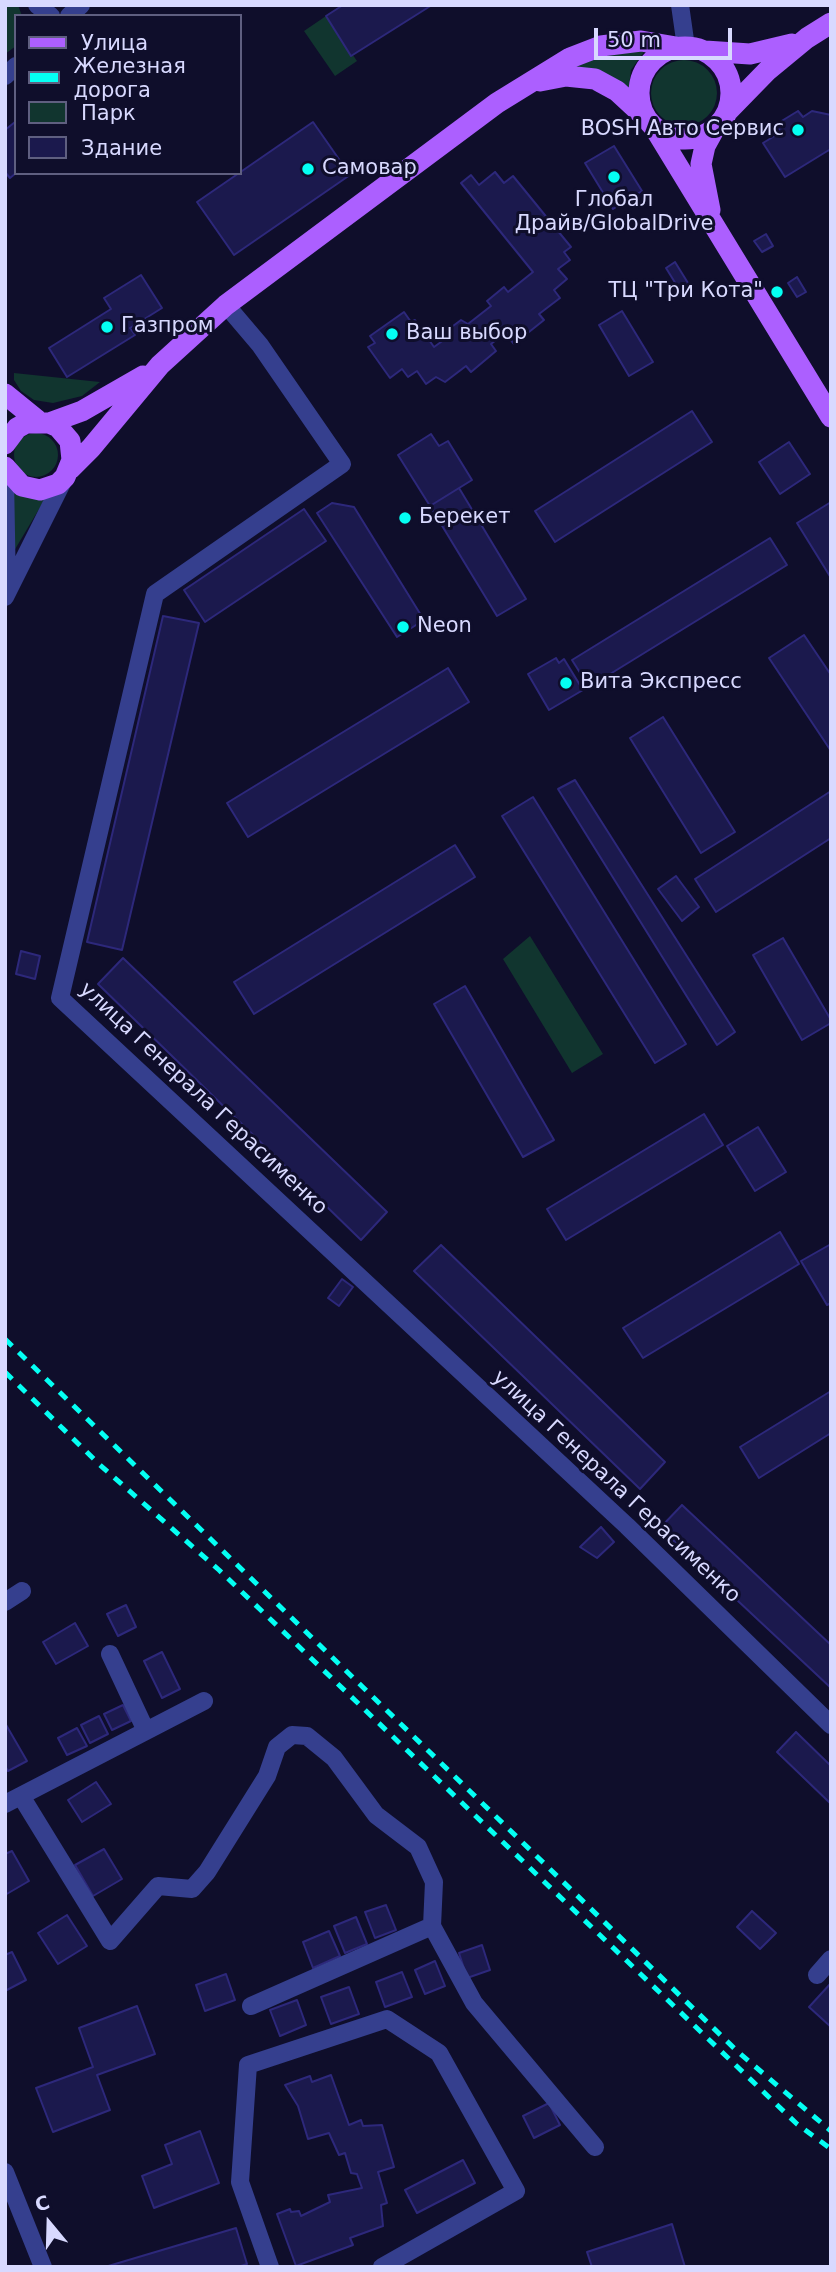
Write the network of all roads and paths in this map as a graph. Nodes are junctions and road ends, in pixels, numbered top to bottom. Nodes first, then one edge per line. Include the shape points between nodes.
1 (680, 5) edge
2 (831, 23) edge
3 (807, 38) junction
4 (689, 48) junction
5 (527, 83) junction
6 (721, 120) junction
7 (650, 123) junction
8 (714, 226) junction
9 (226, 305) junction
10 (160, 365) junction
11 (5, 394) edge
12 (831, 417) edge
13 (43, 422) junction
14 (5, 444) edge
15 (5, 467) edge
16 (67, 473) junction
17 (5, 478) edge
18 (6, 595) edge
19 (22, 1591) dead end
20 (5, 1602) edge
21 (110, 1654) dead end
22 (204, 1701) dead end
23 (831, 1725) edge
24 (146, 1731) junction
25 (13, 1800) edge
26 (432, 1926) junction
27 (831, 1959) edge
28 (817, 1975) dead end
29 (251, 2006) dead end
30 (595, 2147) dead end
31 (5, 2172) edge
32 (43, 2267) edge
33 (270, 2267) edge
34 (382, 2267) edge

1 - 4 street
2 - 3 main road
3 - 4 main road via 765,52
3 - 6 main road via 766,71
4 - 5 main road via 641,41 601,46
4 - 6 main road via 722,64 727,73 731,94
4 - 7 main road via 655,57 642,75 639,98
5 - 7 main road via 566,76 595,79 617,91
5 - 9 main road
6 - 7 main road via 701,136 681,138
6 - 8 main road via 705,146 701,168
7 - 8 main road
8 - 12 main road
9 - 10 main road
9 - 23 street, улица Генерала Герасименко via 260,345 342,464 155,594 60,998 627,1526
10 - 13 main road via 107,399
10 - 16 main road
11 - 13 main road
13 - 14 main road via 17,428
13 - 16 main road via 58,427 70,441
15 - 16 main road via 14,481 31,489 50,488
16 - 18 street
17 - 18 street
19 - 20 street
21 - 24 street
22 - 24 street
24 - 25 street
25 - 26 street via 110,1941 159,1886 192,1889 267,1776 276,1747 292,1735 307,1736 334,1758 376,1815 418,1847 434,1882
26 - 29 street
26 - 30 street via 474,2003
27 - 28 street
31 - 32 street
33 - 34 street via 240,2182 248,2066 387,2019 439,2053 516,2191

